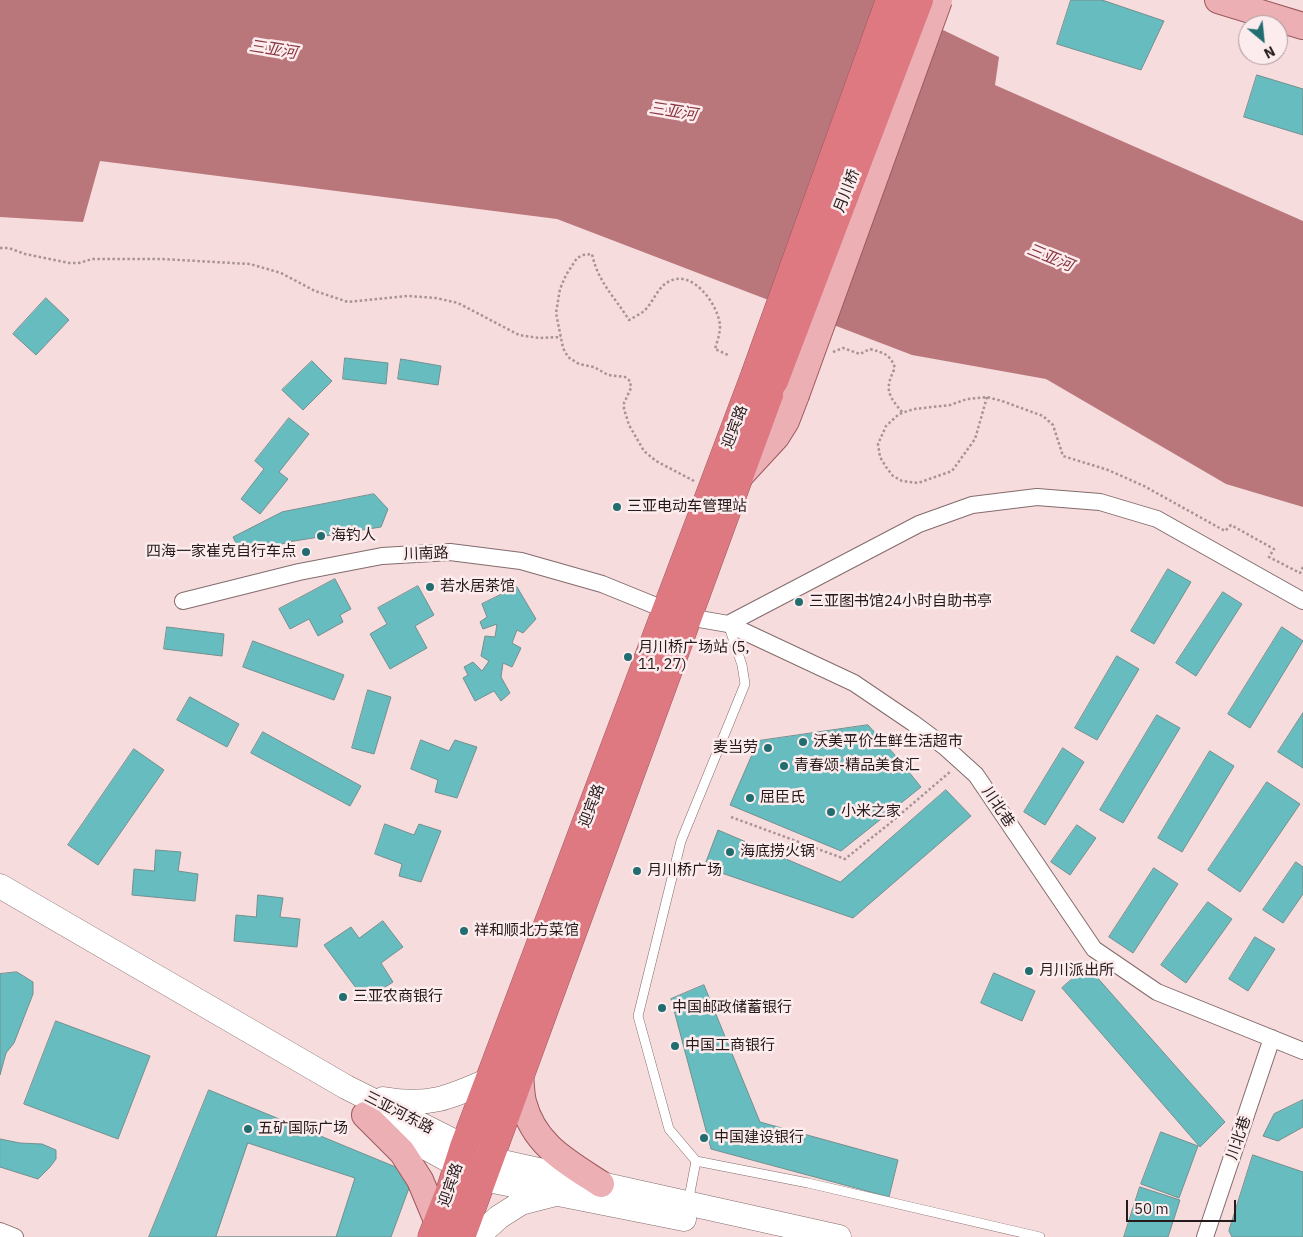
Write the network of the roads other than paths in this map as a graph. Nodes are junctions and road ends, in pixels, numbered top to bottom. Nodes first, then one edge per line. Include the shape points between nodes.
1 (890, 0) edge
2 (919, 0) edge
3 (939, 0) edge
4 (1218, 0) edge
5 (1280, 0) edge
6 (1303, 7) edge
7 (1303, 26) edge
8 (775, 384) junction
9 (183, 601) dead end
10 (1303, 601) edge
11 (677, 614) junction
12 (728, 624) junction
13 (0, 886) edge
14 (0, 904) edge
15 (1272, 1038) junction
16 (1303, 1051) edge
17 (520, 1075) junction
18 (489, 1080) junction
19 (366, 1106) junction
20 (461, 1157) junction
21 (696, 1161) junction
22 (486, 1169) junction
23 (601, 1184) junction
24 (558, 1193) junction
25 (688, 1203) junction
26 (435, 1230) edge
27 (0, 1231) edge
28 (15, 1237) edge
29 (461, 1237) edge
30 (477, 1237) edge
31 (767, 1237) edge
32 (839, 1237) edge
33 (1040, 1237) edge
34 (1204, 1237) edge

1 - 8 highway, 月川桥, bridge
2 - 8 highway, 月川桥, bridge
3 - 8 main road, bridge
4 - 7 main road
5 - 6 main road
8 - 11 highway, 迎宾路 via 740,476
8 - 11 highway, 迎宾路 via 711,490
9 - 11 street, 川南路 via 299,572 382,556 450,552 522,561 602,584
10 - 12 street via 1157,519 1100,502 1037,497 972,505 919,524
11 - 12 street, 川北巷
11 - 17 highway, 迎宾路
11 - 18 highway, 迎宾路
12 - 15 street, 川北巷 via 854,683 913,723 976,775 1094,949 1157,992
12 - 21 lane via 746,684 681,841 638,1016 669,1129
13 - 19 main road, 三亚河东路
14 - 19 main road, 三亚河东路
15 - 16 street, 川北巷
15 - 34 street, 川北巷
17 - 22 highway, 迎宾路
17 - 23 main road via 523,1103 543,1142 558,1156
18 - 19 main road via 430,1102
18 - 20 highway, 迎宾路
19 - 20 main road, 三亚河东路
19 - 26 main road via 420,1180
20 - 22 main road, 三亚河东路
20 - 26 highway, 迎宾路
21 - 25 lane
21 - 33 lane
22 - 23 main road, 三亚河东路
22 - 24 main road, 三亚河东路
22 - 29 highway, 迎宾路
23 - 25 main road, 三亚河东路
24 - 30 main road via 521,1203
24 - 31 main road, 三亚河东路
25 - 32 main road, 三亚河东路
27 - 28 street

